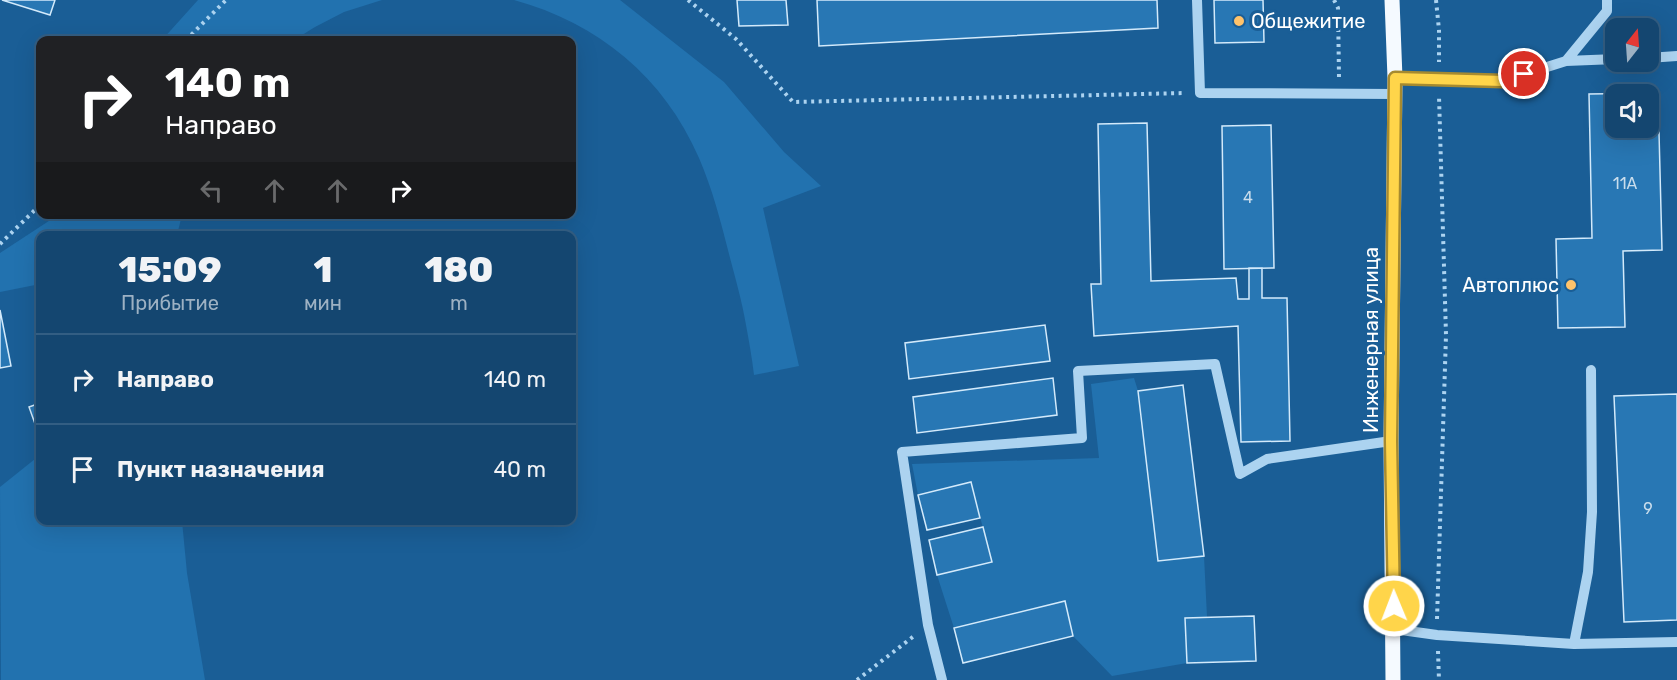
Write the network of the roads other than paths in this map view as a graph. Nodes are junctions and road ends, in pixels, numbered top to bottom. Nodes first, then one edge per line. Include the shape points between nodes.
1 (1197, 0) edge
2 (1392, 0) edge
3 (1607, 0) edge
4 (1677, 56) edge
5 (1659, 57) edge
6 (1605, 59) edge
7 (1566, 61) junction
8 (1395, 78) junction
9 (1394, 94) junction
10 (1591, 370) dead end
11 (1391, 441) junction
12 (1394, 629) junction
13 (1677, 642) edge
14 (1574, 644) junction
15 (942, 680) edge
16 (1393, 680) edge

1 - 9 lane via 1200,93
2 - 8 main road, Инженерная улица
3 - 7 lane via 1607,11
4 - 5 lane
6 - 7 lane
7 - 8 lane via 1503,81
8 - 9 main road, Инженерная улица
9 - 11 main road, Инженерная улица
10 - 14 lane via 1592,512 1588,572
11 - 12 main road, Инженерная улица
11 - 15 lane via 1267,459 1240,474 1215,364 1078,371 1082,438 902,453 928,625
12 - 14 lane
12 - 16 main road, Инженерная улица
13 - 14 lane

